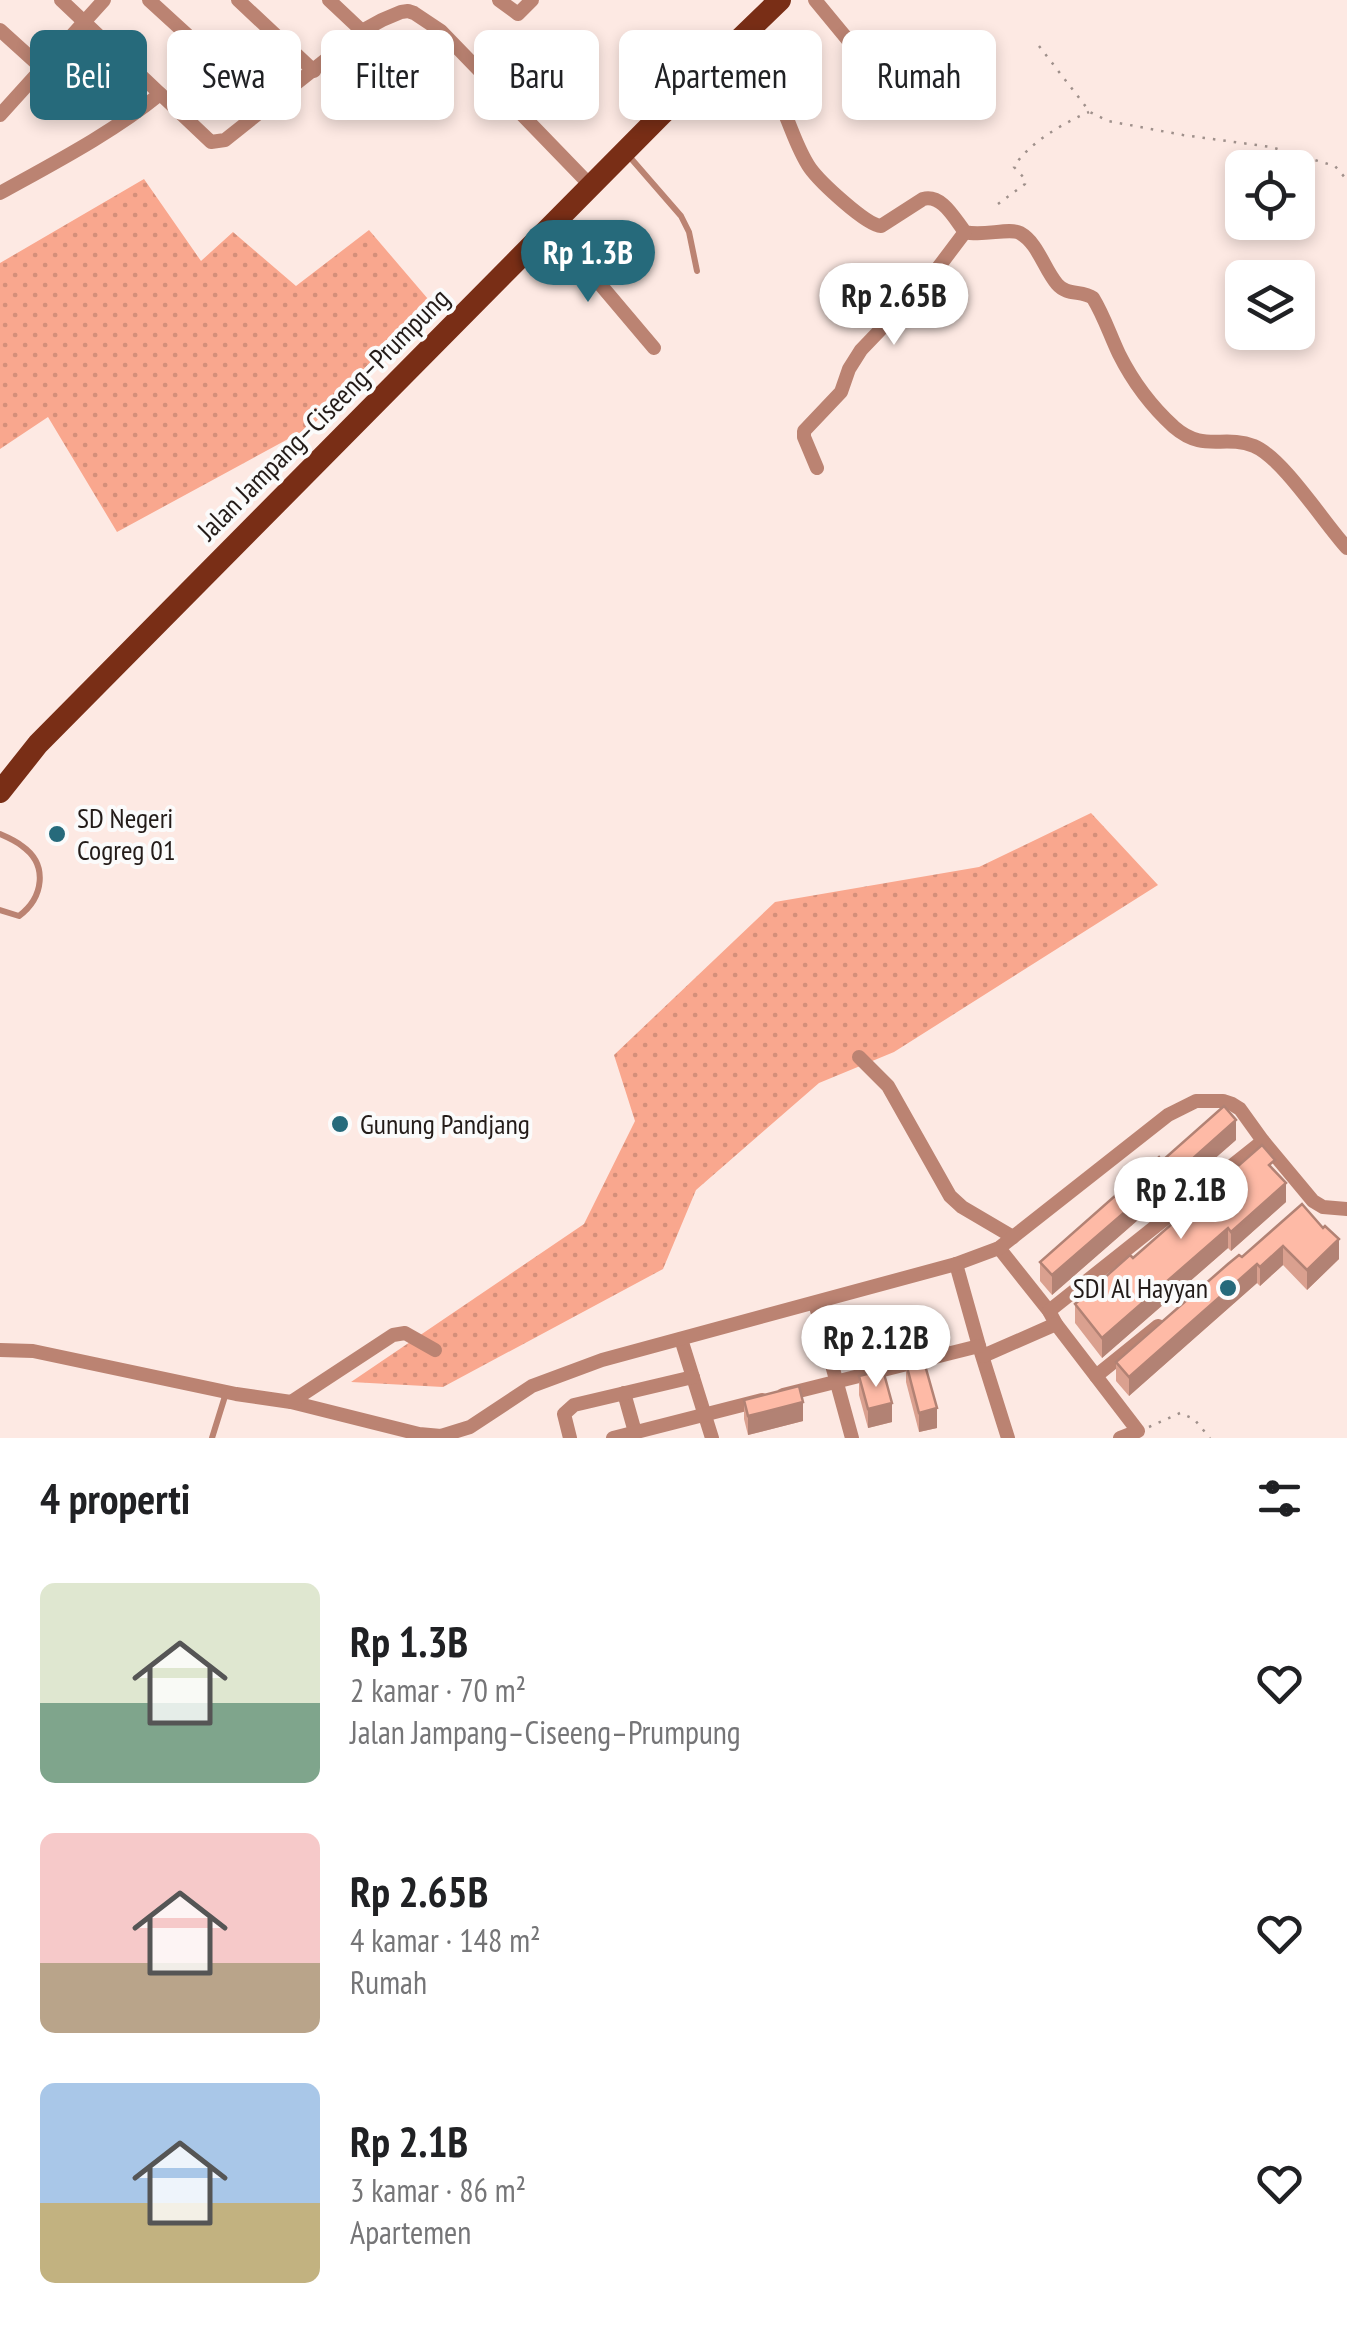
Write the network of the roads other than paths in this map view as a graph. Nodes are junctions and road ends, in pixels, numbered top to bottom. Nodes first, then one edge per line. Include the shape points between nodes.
1 (61, 0) edge
2 (104, 0) edge
3 (149, 0) edge
4 (238, 0) edge
5 (329, 0) edge
6 (499, 0) edge
7 (532, 0) edge
8 (780, 0) edge
9 (815, 0) edge
10 (84, 21) junction
11 (0, 30) edge
12 (76, 30) edge
13 (182, 30) edge
14 (361, 30) edge
15 (364, 30) edge
16 (440, 30) edge
17 (748, 30) edge
18 (842, 35) edge
19 (454, 45) edge
20 (30, 57) edge
21 (321, 65) edge
22 (314, 71) junction
23 (30, 81) edge
24 (301, 81) edge
25 (160, 94) junction
26 (167, 101) edge
27 (0, 115) edge
28 (188, 120) edge
29 (250, 120) edge
30 (657, 120) edge
31 (786, 120) edge
32 (625, 152) junction
33 (590, 186) junction
34 (0, 193) edge
35 (546, 232) junction
36 (965, 232) junction
37 (697, 271) dead end
38 (654, 348) dead end
39 (817, 468) dead end
40 (1347, 548) edge
41 (0, 792) edge
42 (0, 834) edge
43 (0, 910) edge
44 (859, 1057) dead end
45 (1263, 1141) junction
46 (1347, 1210) edge
47 (1013, 1237) junction
48 (999, 1248) junction
49 (956, 1264) junction
50 (814, 1303) junction
51 (1170, 1317) edge
52 (1053, 1318) junction
53 (681, 1339) junction
54 (0, 1350) edge
55 (435, 1350) dead end
56 (981, 1351) junction
57 (1096, 1376) junction
58 (693, 1377) junction
59 (836, 1381) junction
60 (226, 1391) junction
61 (624, 1392) junction
62 (291, 1402) junction
63 (705, 1415) junction
64 (389, 1432) edge
65 (635, 1432) junction
66 (212, 1438) edge
67 (570, 1438) edge
68 (613, 1438) edge
69 (712, 1438) edge
70 (852, 1438) edge
71 (1008, 1438) edge
72 (1120, 1438) edge

1 - 10 street
2 - 10 street
3 - 13 street
4 - 22 street
5 - 14 street
6 - 7 street via 518,14
8 - 17 main road, Jalan Jampang–Ciseeng–Prumpung
9 - 18 street
10 - 12 street
10 - 25 street
11 - 20 street
15 - 16 street via 401,12
19 - 33 street
21 - 22 street
22 - 24 street
23 - 27 street
25 - 26 street
25 - 34 street
28 - 29 street via 211,142 225,140
30 - 32 main road, Jalan Jampang–Ciseeng–Prumpung
31 - 36 street via 811,170 875,226 930,197
32 - 33 main road, Jalan Jampang–Ciseeng–Prumpung
32 - 37 lane via 681,216
33 - 35 main road, Jalan Jampang–Ciseeng–Prumpung
35 - 38 street via 583,264
35 - 41 main road, Jalan Jampang–Ciseeng–Prumpung via 38,744
36 - 39 street via 913,301 861,350 842,392 804,431
36 - 40 street via 1012,230 1025,237 1058,285 1093,298 1127,370 1174,426 1204,443 1240,442 1264,452
42 - 43 lane via 24,846 41,875 27,910 19,916
44 - 47 street via 888,1086 950,1196
45 - 46 street via 1308,1206
45 - 47 street via 1232,1104 1196,1101 1168,1115
45 - 52 street
47 - 48 street
48 - 49 street
48 - 52 street
49 - 50 street
49 - 56 street
50 - 53 street
50 - 59 street
51 - 57 street
52 - 56 street
52 - 57 street
53 - 58 street
53 - 64 street via 532,1386 455,1432
54 - 60 street
55 - 62 street via 405,1333 393,1335
56 - 59 street
56 - 71 street
57 - 72 street via 1138,1431
58 - 61 street
58 - 63 street
59 - 63 street
59 - 70 street
60 - 62 street
60 - 66 lane
61 - 65 street
61 - 67 street via 567,1408
62 - 64 street
63 - 65 street
63 - 69 street
65 - 68 street

